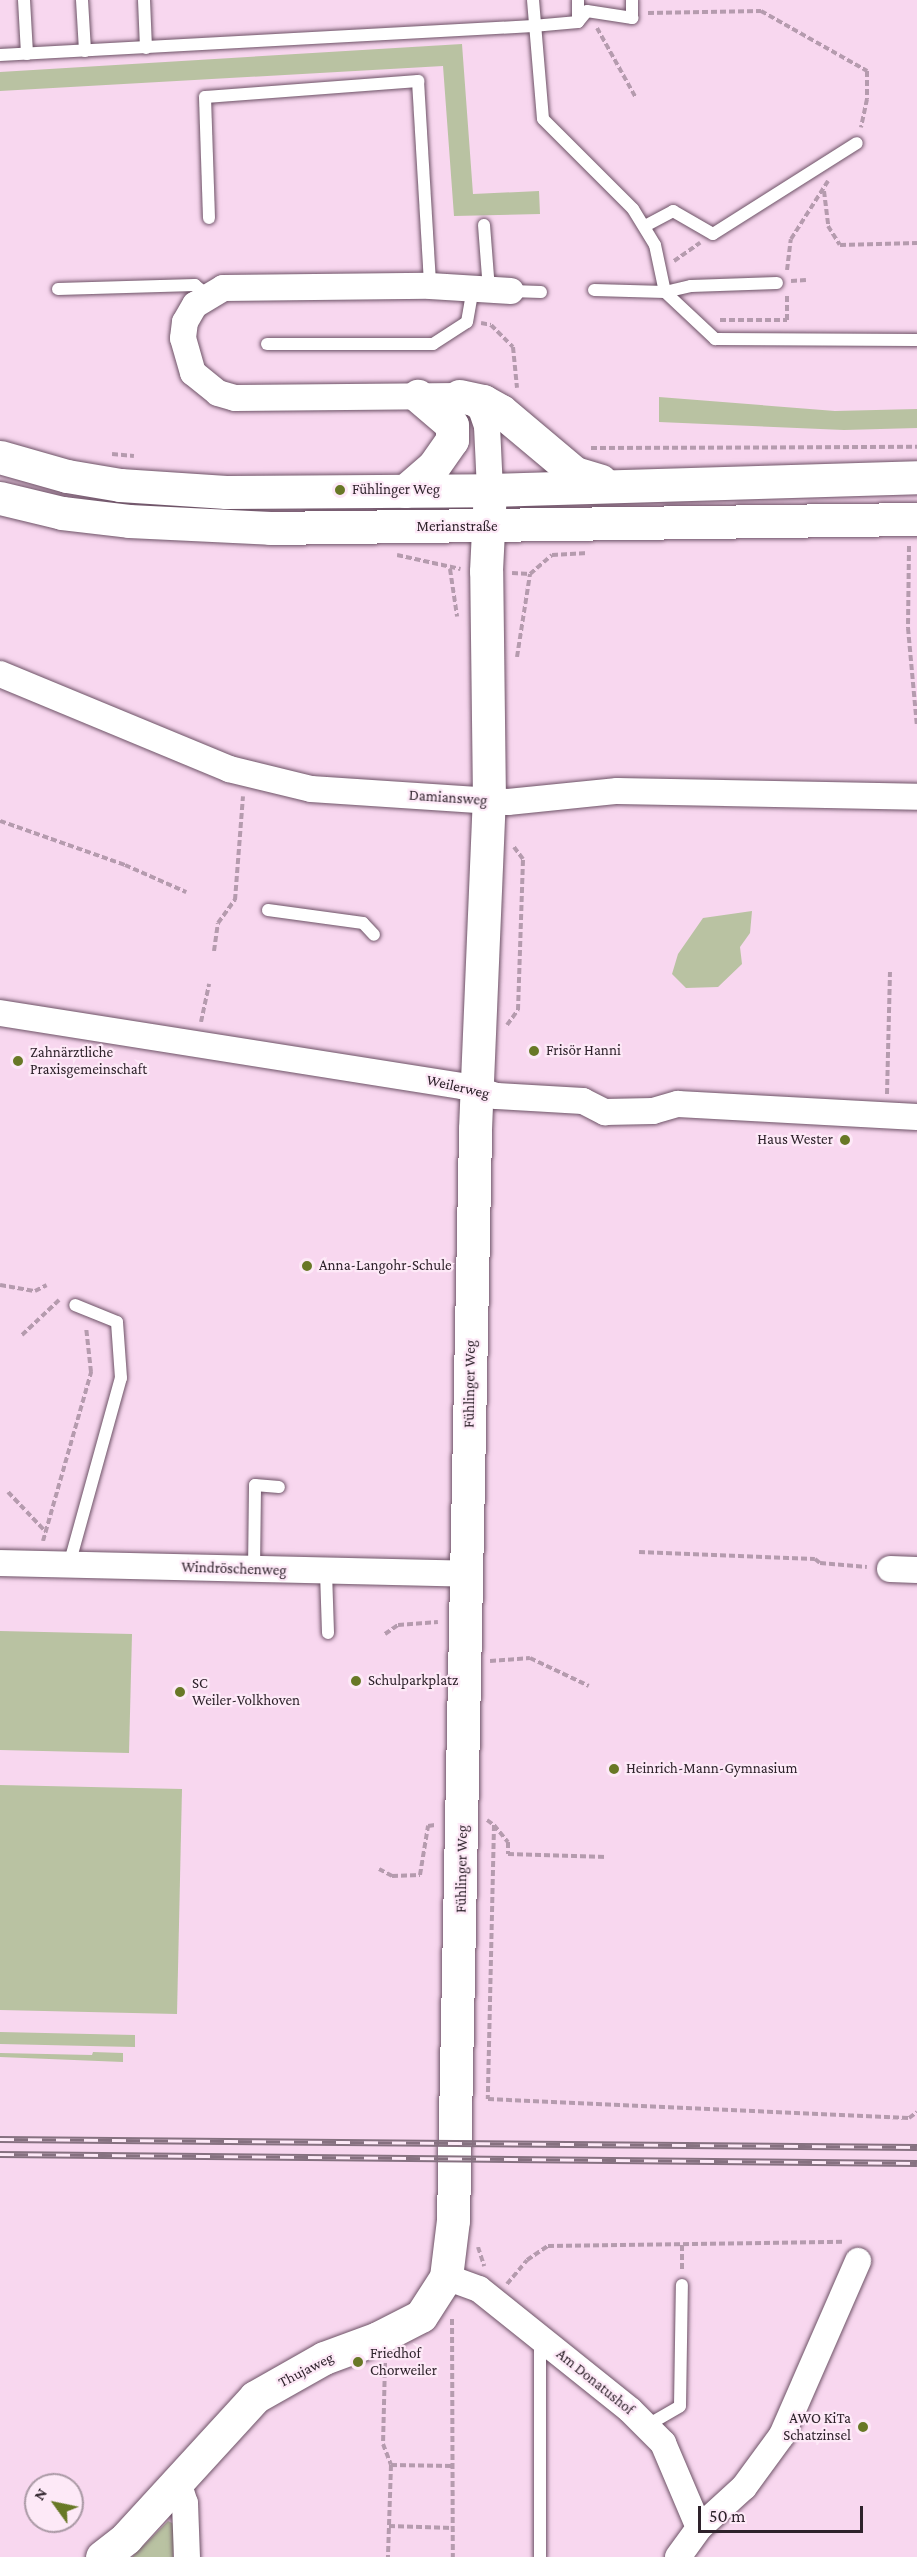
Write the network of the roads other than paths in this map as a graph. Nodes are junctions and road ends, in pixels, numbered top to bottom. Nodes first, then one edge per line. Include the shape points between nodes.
1 (24, 0) edge
2 (82, 0) edge
3 (144, 0) edge
4 (533, 0) edge
5 (578, 0) edge
6 (632, 0) edge
7 (578, 22) junction
8 (534, 26) junction
9 (146, 48) junction
10 (85, 51) junction
11 (27, 54) junction
12 (0, 55) edge
13 (857, 143) road end
14 (209, 218) dead end
15 (484, 225) dead end
16 (645, 226) junction
17 (782, 282) road end
18 (430, 286) junction
19 (58, 289) dead end
20 (491, 290) junction
21 (594, 290) dead end
22 (541, 292) dead end
23 (665, 292) junction
24 (207, 296) junction
25 (917, 340) edge
26 (267, 344) dead end
27 (418, 396) junction
28 (459, 396) junction
29 (0, 457) edge
30 (917, 477) edge
31 (611, 484) junction
32 (490, 490) junction
33 (405, 491) junction
34 (0, 498) edge
35 (491, 527) junction
36 (913, 532) edge
37 (0, 675) edge
38 (917, 797) edge
39 (489, 801) junction
40 (268, 910) dead end
41 (374, 935) dead end
42 (0, 1013) edge
43 (476, 1091) junction
44 (917, 1117) edge
45 (75, 1305) road end
46 (279, 1487) dead end
47 (0, 1563) edge
48 (69, 1565) junction
49 (890, 1569) road end
50 (254, 1570) junction
51 (917, 1570) edge
52 (326, 1572) junction
53 (467, 1574) junction
54 (328, 1633) dead end
55 (858, 2261) road end
56 (446, 2277) junction
57 (682, 2285) road end
58 (540, 2338) junction
59 (646, 2426) junction
60 (178, 2482) junction
61 (699, 2528) junction
62 (102, 2557) edge
63 (187, 2557) edge
64 (540, 2557) edge
65 (678, 2557) edge

1 - 11 lane
2 - 10 lane
3 - 9 lane
4 - 8 lane
5 - 7 lane
6 - 7 lane via 632,18 587,10
7 - 8 lane
8 - 9 lane
8 - 16 lane via 543,119 633,209
9 - 10 lane
10 - 11 lane
11 - 12 lane
13 - 16 lane via 713,234 673,211
14 - 18 lane via 205,97 418,81
15 - 20 lane
16 - 23 lane via 662,267
17 - 23 lane via 691,286
18 - 20 street
18 - 24 street via 223,288
19 - 24 lane via 195,285
20 - 22 lane
20 - 26 lane via 467,322 433,344
21 - 23 lane
23 - 25 lane via 715,339
24 - 27 street via 185,322 185,354 193,373 218,393 235,398
27 - 28 street
27 - 33 street via 452,425 452,440 433,467
28 - 31 street via 483,401 501,411 575,472
28 - 32 street via 481,409 487,426
29 - 33 street via 67,476 156,488 272,493
30 - 31 street
31 - 32 street
32 - 33 street
32 - 35 street, Fühlinger Weg
34 - 35 street, Merianstraße via 62,513 191,525
35 - 36 street, Merianstraße
35 - 39 street, Fühlinger Weg via 486,571
37 - 39 street, Damiansweg via 244,774 311,789
38 - 39 street, Damiansweg via 616,791 576,798
39 - 43 street, Fühlinger Weg
40 - 41 lane via 363,923
42 - 43 street, Weilerweg
43 - 44 street, Weilerweg via 497,1096 583,1101 605,1112 653,1111 678,1104
43 - 53 street, Fühlinger Weg
45 - 48 lane via 117,1322 121,1378
46 - 50 lane via 255,1485
47 - 48 street, Windröschenweg
48 - 50 street, Windröschenweg
49 - 51 street
50 - 52 street, Windröschenweg
52 - 53 street, Windröschenweg
52 - 54 lane
53 - 56 street, Fühlinger Weg via 466,1662 480,1821
55 - 61 street via 782,2435 744,2487
56 - 58 street, Am Donatushof via 479,2289
56 - 60 street, Thujaweg via 421,2316 378,2338 324,2358 255,2397
57 - 59 lane via 680,2406
58 - 59 street, Am Donatushof
58 - 64 lane
59 - 61 street, Am Donatushof via 663,2443
60 - 62 street, Thujaweg via 126,2538
60 - 63 street via 185,2503
61 - 65 street

